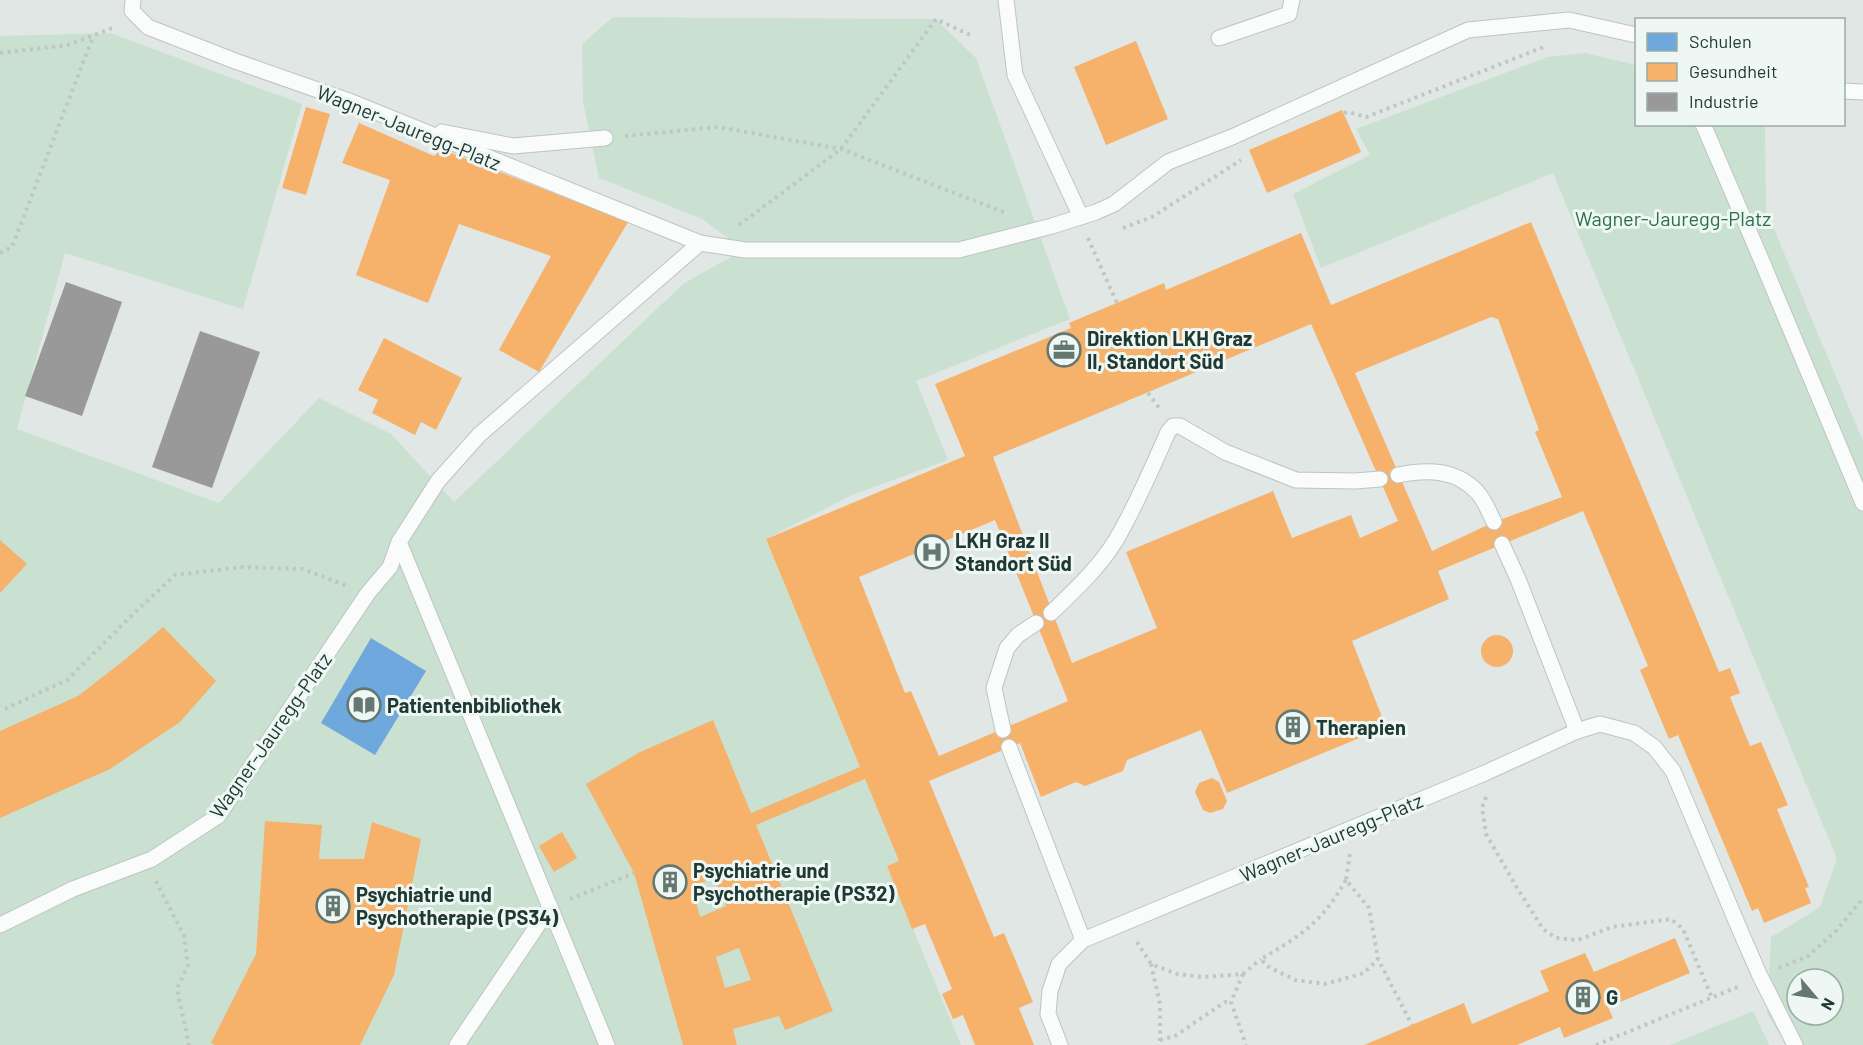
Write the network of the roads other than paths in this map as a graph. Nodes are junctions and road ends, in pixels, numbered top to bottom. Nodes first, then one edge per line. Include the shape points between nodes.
1 (133, 0) edge
2 (1006, 0) edge
3 (1292, 0) edge
4 (1635, 35) edge
5 (1219, 38) dead end
6 (1845, 91) edge
7 (1863, 92) edge
8 (406, 126) junction
9 (1703, 126) edge
10 (605, 138) road end
11 (1081, 217) junction
12 (700, 243) junction
13 (1398, 475) dead end
14 (1380, 479) dead end
15 (1863, 503) edge
16 (1494, 522) dead end
17 (399, 542) junction
18 (1502, 544) dead end
19 (1051, 613) dead end
20 (1036, 623) dead end
21 (1003, 730) dead end
22 (1577, 731) junction
23 (1009, 747) dead end
24 (550, 907) junction
25 (0, 925) edge
26 (1083, 940) junction
27 (457, 1045) edge
28 (607, 1045) edge
29 (1060, 1045) edge
30 (1795, 1045) edge

1 - 8 lane, Wagner-Jauregg-Platz via 132,11 148,27
2 - 11 lane via 1015,75
3 - 5 lane via 1289,14
4 - 11 lane, Wagner-Jauregg-Platz via 1569,20 1468,30 1168,162 1114,204
6 - 7 lane
8 - 10 lane via 513,146
8 - 12 lane, Wagner-Jauregg-Platz
9 - 15 lane
11 - 12 lane, Wagner-Jauregg-Platz via 959,250 745,250
12 - 17 lane, Wagner-Jauregg-Platz via 479,435 438,481
13 - 16 lane via 1432,471 1457,478 1477,491
14 - 19 lane via 1296,480 1173,426 1115,541 1082,583
17 - 24 lane
17 - 25 lane, Wagner-Jauregg-Platz via 390,567 368,593 218,816 152,859 73,889
18 - 22 lane
20 - 21 lane via 1007,648 994,688
22 - 26 lane, Wagner-Jauregg-Platz
22 - 30 lane, Wagner-Jauregg-Platz via 1600,724 1634,733 1654,747 1673,771 1760,976
23 - 26 lane
24 - 27 lane
24 - 28 lane
26 - 29 lane, Wagner-Jauregg-Platz via 1059,964 1050,991 1048,1014

